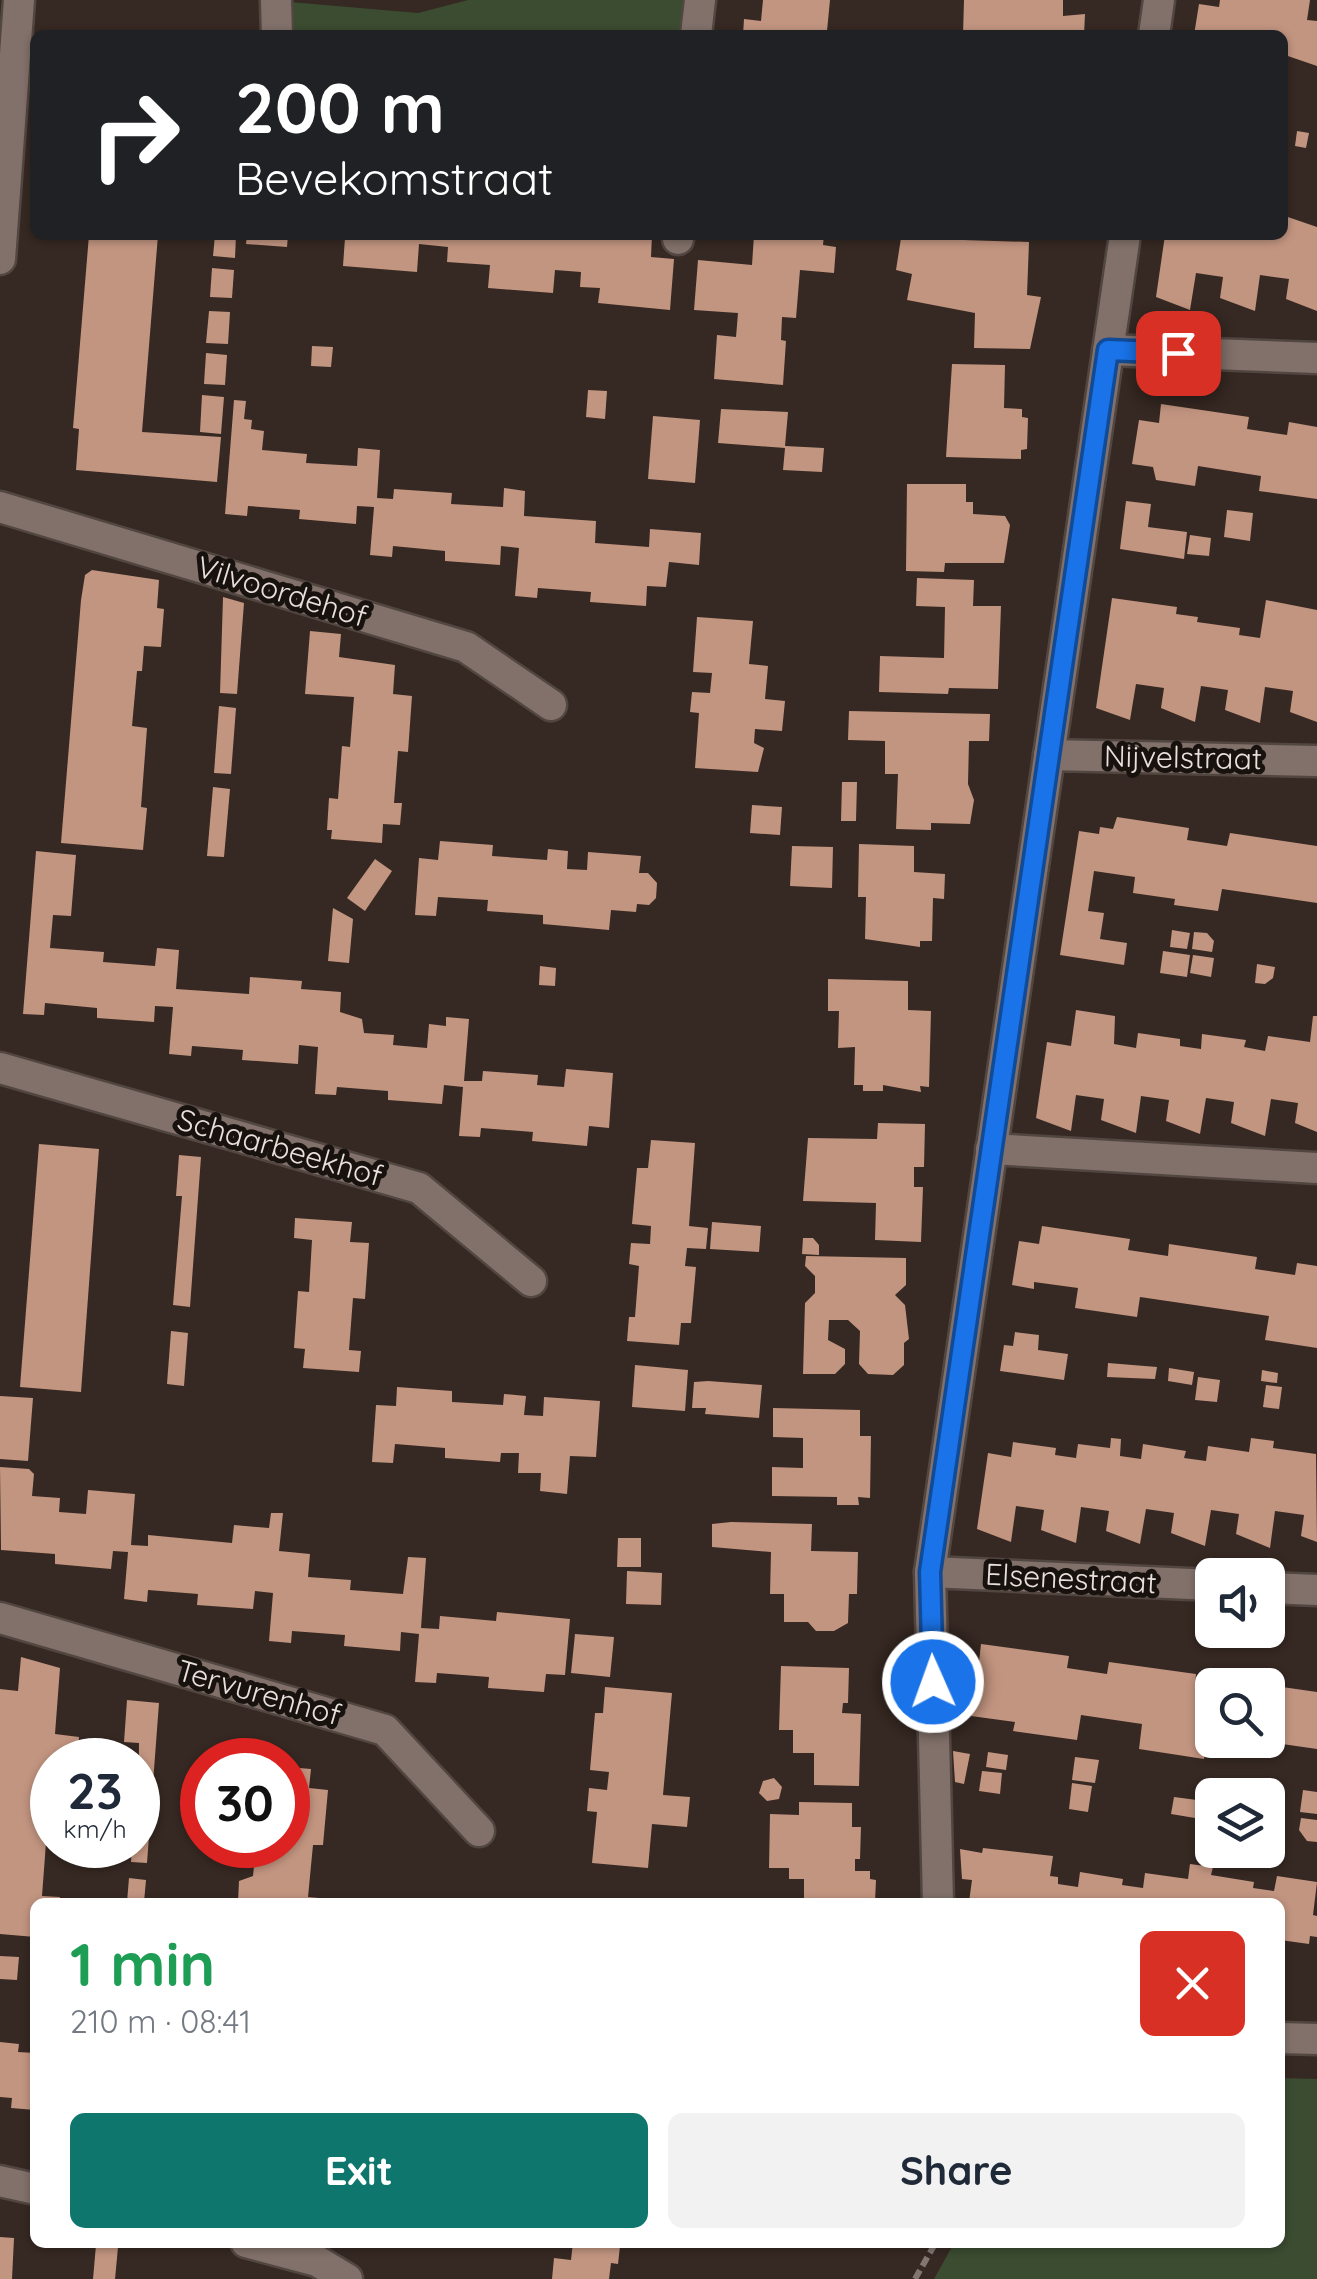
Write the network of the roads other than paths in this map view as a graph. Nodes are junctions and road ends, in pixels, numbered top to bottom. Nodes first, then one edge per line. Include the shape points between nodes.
1 (18, 0) edge
2 (276, 0) edge
3 (700, 0) edge
4 (1159, 0) edge
5 (277, 30) edge
6 (697, 30) edge
7 (1155, 30) edge
8 (1123, 240) edge
9 (0, 259) edge
10 (1108, 350) junction
11 (1317, 358) edge
12 (0, 508) edge
13 (551, 705) dead end
14 (1049, 755) junction
15 (1317, 761) edge
16 (0, 1068) edge
17 (991, 1148) junction
18 (1317, 1168) edge
19 (531, 1281) dead end
20 (930, 1572) junction
21 (1195, 1585) edge
22 (1285, 1589) edge
23 (1317, 1590) edge
24 (0, 1618) edge
25 (479, 1832) dead end
26 (938, 1898) edge
27 (1285, 2038) edge
28 (1317, 2039) edge
29 (0, 2180) edge
30 (30, 2189) edge
31 (270, 2248) edge
32 (348, 2279) edge

1 - 9 street
2 - 5 street
3 - 6 street
4 - 7 street
8 - 10 street
10 - 11 street
10 - 14 street
12 - 13 street, Vilvoordehof via 466,647
14 - 15 street, Nijvelstraat
14 - 17 street
16 - 19 street, Schaarbeekhof via 420,1188
17 - 18 street
17 - 20 street
20 - 21 street, Elsenestraat
20 - 26 street
22 - 23 street
24 - 25 street, Tervurenhof via 385,1730
27 - 28 street
29 - 30 street
31 - 32 street via 317,2260

